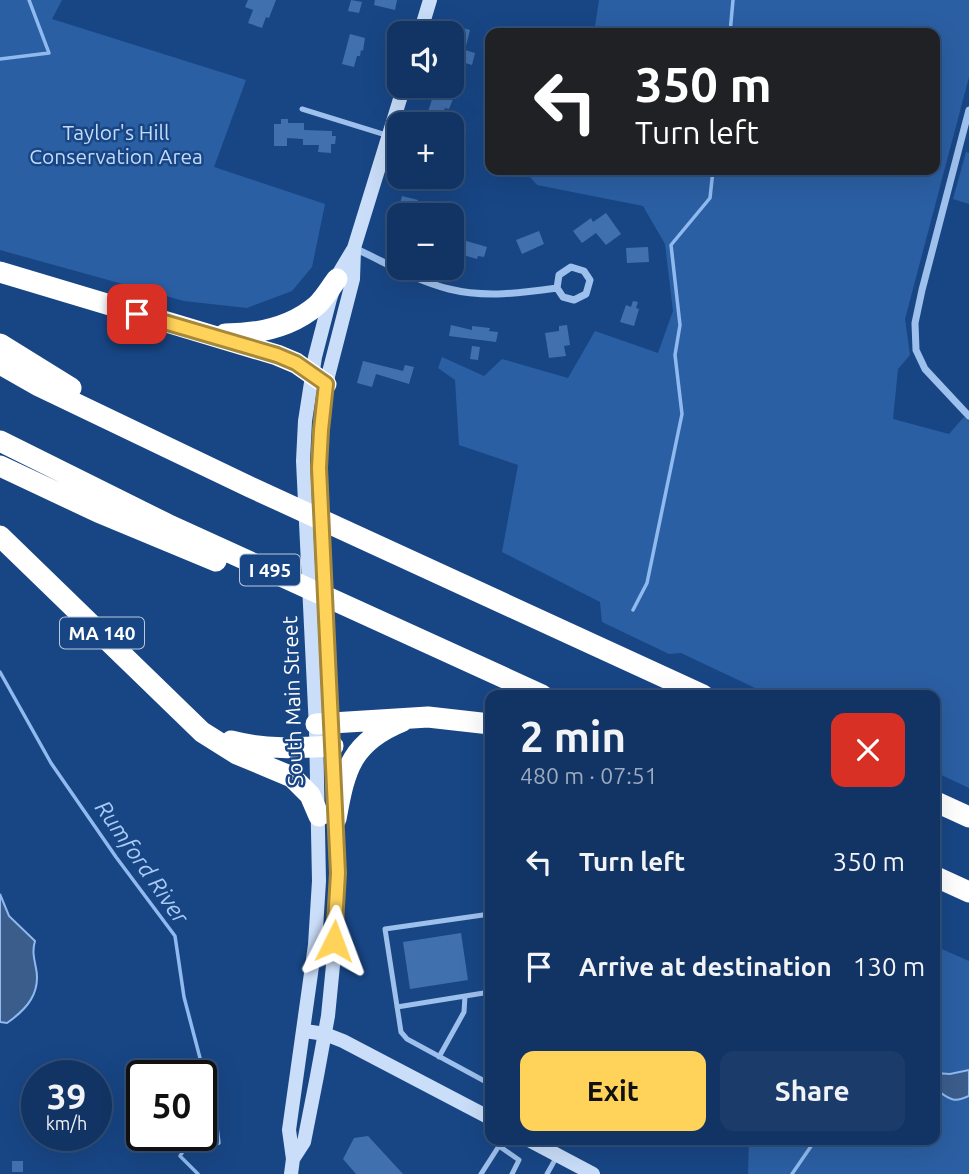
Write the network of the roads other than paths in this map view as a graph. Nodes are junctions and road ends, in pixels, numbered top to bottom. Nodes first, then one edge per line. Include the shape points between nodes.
1 (430, 0) edge
2 (424, 21) edge
3 (302, 109) dead end
4 (969, 110) edge
5 (387, 135) edge
6 (387, 142) edge
7 (354, 248) junction
8 (0, 272) edge
9 (337, 279) junction
10 (557, 288) junction
11 (185, 328) junction
12 (0, 344) edge
13 (0, 365) edge
14 (319, 379) junction
15 (969, 416) edge
16 (0, 441) edge
17 (0, 466) edge
18 (250, 486) junction
19 (0, 536) edge
20 (309, 588) junction
21 (531, 690) edge
22 (692, 690) edge
23 (416, 717) junction
24 (485, 723) edge
25 (324, 724) junction
26 (202, 732) junction
27 (325, 746) junction
28 (940, 805) edge
29 (969, 817) edge
30 (327, 818) junction
31 (940, 879) edge
32 (940, 886) edge
33 (969, 894) edge
34 (485, 915) edge
35 (485, 993) edge
36 (465, 996) junction
37 (397, 1007) junction
38 (305, 1031) junction
39 (325, 1034) junction
40 (439, 1057) junction
41 (485, 1081) edge
42 (485, 1115) edge
43 (498, 1145) edge
44 (503, 1145) edge
45 (538, 1145) edge
46 (557, 1155) junction
47 (292, 1167) edge
48 (481, 1174) edge
49 (512, 1174) edge
50 (547, 1174) edge
51 (593, 1174) edge

1 - 2 main road
3 - 5 lane
4 - 15 street via 915,323 916,351 925,369
6 - 7 main road, South Main Street
7 - 9 main road, South Main Street
7 - 10 street via 451,290 501,295
7 - 14 main road, South Main Street via 353,279
8 - 11 highway
9 - 11 highway via 317,305 292,322 243,334
9 - 14 main road, South Main Street via 315,357
10 - 10 street via 559,275 571,267 584,271 590,281 588,291 577,300 563,297
11 - 14 highway via 277,355
12 - 18 highway
13 - 18 highway
14 - 25 main road, South Main Street via 328,651
14 - 25 main road, South Main Street via 305,421 303,461 312,643
16 - 20 highway, I 495
17 - 20 highway via 219,562
18 - 22 highway
19 - 26 highway, MA 140
20 - 21 highway, I 495
23 - 24 highway
23 - 25 highway
23 - 30 highway via 389,727 359,751 349,763
25 - 27 main road, South Main Street
26 - 27 highway via 249,746
26 - 30 highway, MA 140 via 237,754 292,777
27 - 30 main road, South Main Street
28 - 29 highway
30 - 38 main road, South Main Street / MA 140
30 - 39 main road, South Main Street / MA 140 via 338,873
31 - 33 highway
32 - 33 highway
34 - 37 lane via 385,929
35 - 36 lane
36 - 37 lane
36 - 40 lane via 464,1013
37 - 40 lane via 401,1032
38 - 39 main road
38 - 47 main road, South Main Street / MA 140 via 289,1130
39 - 42 main road
39 - 47 main road, South Main Street / MA 140 via 304,1142
40 - 41 lane
43 - 48 lane
44 - 49 lane via 519,1160
45 - 46 main road
46 - 50 lane
46 - 51 main road

